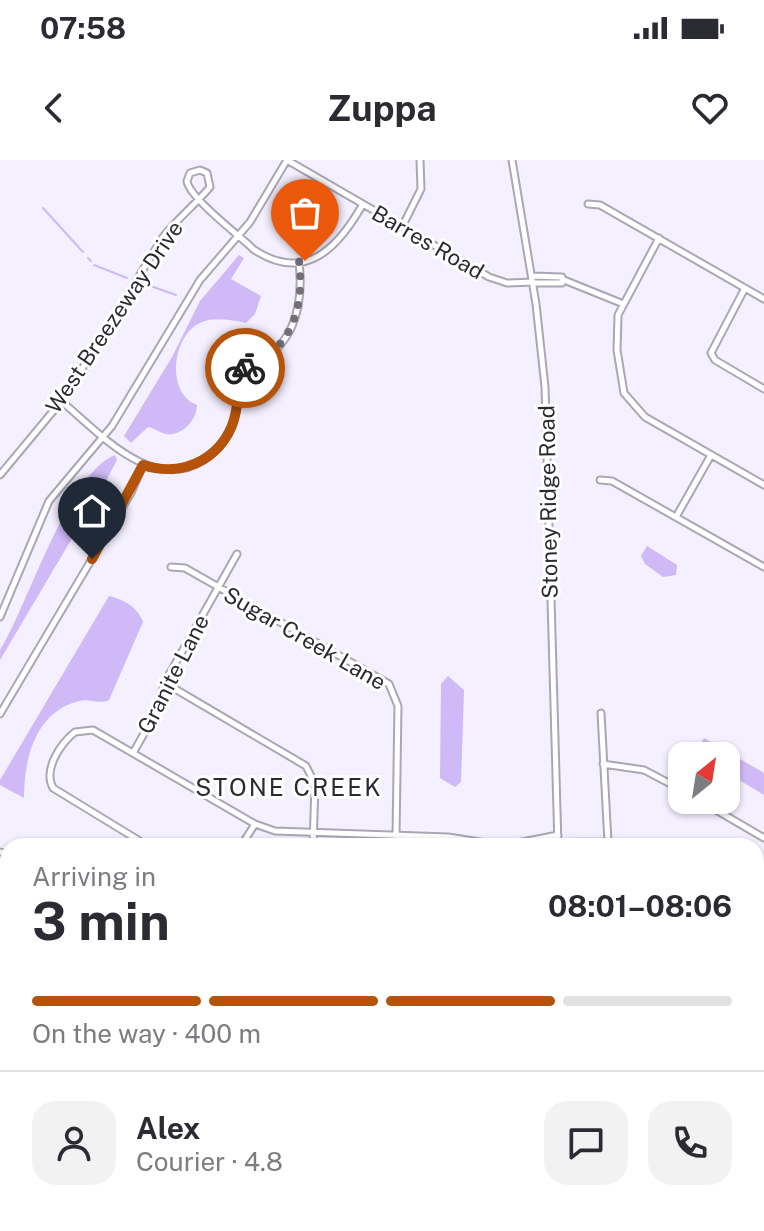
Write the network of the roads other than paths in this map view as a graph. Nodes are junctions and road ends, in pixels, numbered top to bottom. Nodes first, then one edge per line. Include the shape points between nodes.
1 (287, 160) edge
2 (420, 160) edge
3 (512, 160) edge
4 (199, 199) junction
5 (363, 204) junction
6 (588, 204) dead end
7 (402, 227) junction
8 (239, 235) junction
9 (659, 238) junction
10 (299, 262) junction
11 (532, 281) junction
12 (745, 288) junction
13 (764, 299) edge
14 (621, 303) junction
15 (236, 373) junction
16 (764, 389) edge
17 (61, 401) junction
18 (104, 436) junction
19 (711, 455) junction
20 (143, 465) junction
21 (0, 475) edge
22 (600, 480) dead end
23 (764, 485) edge
24 (676, 517) junction
25 (237, 554) dead end
26 (171, 567) dead end
27 (764, 567) edge
28 (218, 587) junction
29 (0, 617) edge
30 (165, 683) junction
31 (601, 713) dead end
32 (0, 714) edge
33 (133, 753) junction
34 (603, 764) junction
35 (668, 783) edge
36 (723, 814) edge
37 (255, 824) junction
38 (313, 834) junction
39 (558, 835) joint
40 (396, 836) junction
41 (134, 838) edge
42 (246, 838) edge
43 (313, 838) edge
44 (454, 838) edge
45 (543, 838) edge
46 (608, 838) edge
47 (764, 838) edge

1 - 5 street, Barres Road
1 - 8 street
2 - 7 street via 421,189
3 - 11 street, Stoney Ridge Road
4 - 4 street, West Breezeway Drive via 187,184 197,170 210,180
4 - 8 street, West Breezeway Drive
4 - 17 street, West Breezeway Drive via 158,244
5 - 7 street, Barres Road
5 - 10 street via 337,244
6 - 9 street via 600,205
7 - 11 street, Barres Road via 489,277 507,283
8 - 10 street, West Breezeway Drive via 267,257
8 - 18 street via 200,280
9 - 12 street
9 - 14 street
10 - 15 street via 302,297 292,324 270,354
11 - 14 street, Barres Road via 564,280
11 - 39 street, Stoney Ridge Road via 545,387
12 - 13 street
12 - 16 street via 711,353
14 - 19 street via 616,330 624,393 645,417
15 - 15 street via 229,357 215,364 220,376
15 - 20 street via 235,416 215,450 186,468
17 - 18 street
17 - 21 street, West Breezeway Drive
18 - 20 street
18 - 29 street via 49,501
19 - 23 street
19 - 24 street
20 - 32 street
22 - 24 street via 612,481
24 - 27 street
25 - 28 street, Granite Lane
26 - 28 street, Sugar Creek Lane via 185,568
28 - 30 street, Granite Lane
28 - 40 street, Sugar Creek Lane via 391,687 398,706
30 - 33 street, Granite Lane
30 - 38 street via 306,766 315,784
31 - 34 street
33 - 37 street
33 - 41 street via 93,730 80,729 66,742 49,778 59,795
34 - 35 street via 644,770
34 - 46 street
36 - 47 street
37 - 38 street via 282,833
37 - 42 street
38 - 40 street
38 - 43 street
39 - 45 street
40 - 44 street

